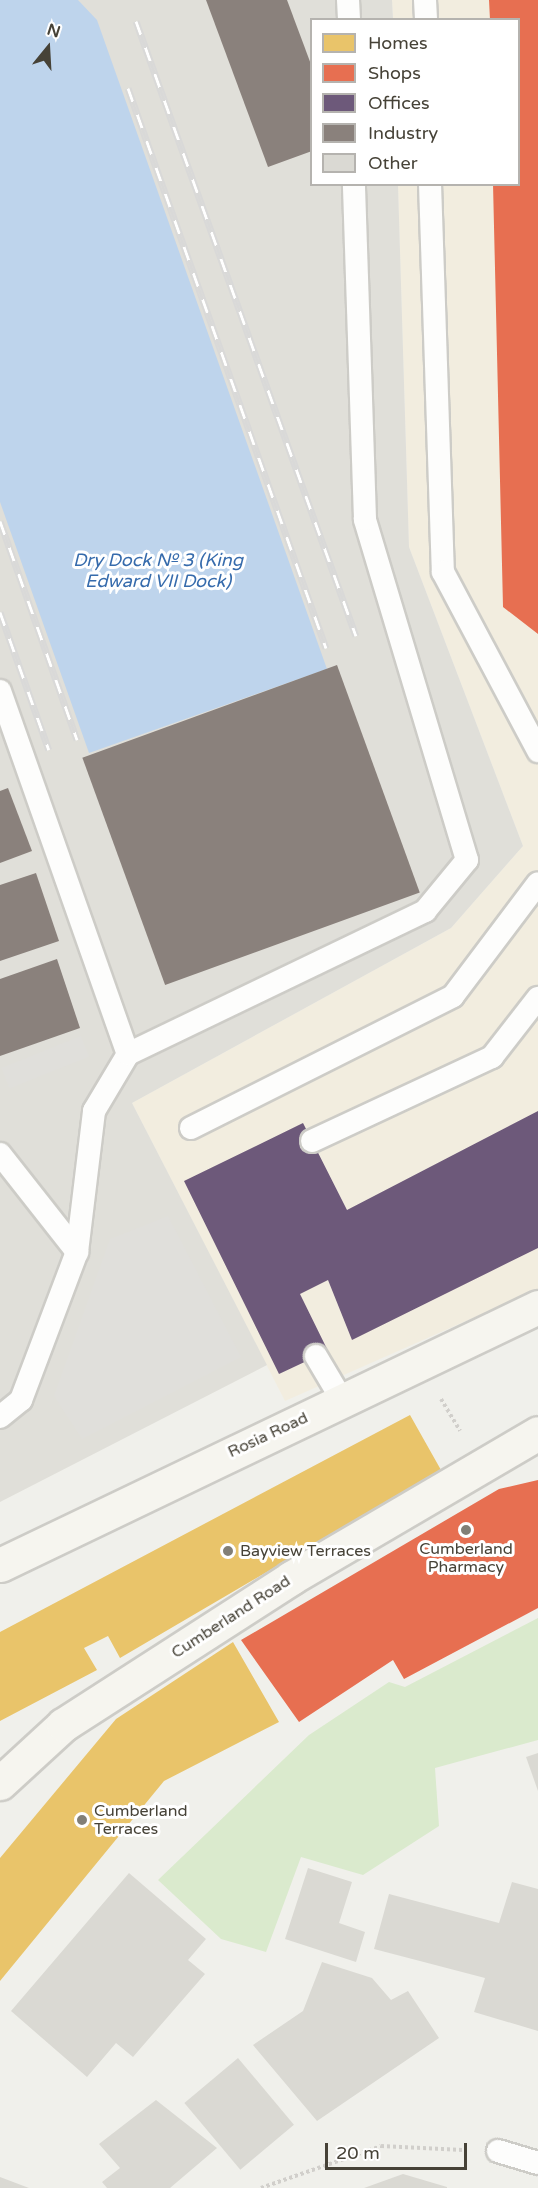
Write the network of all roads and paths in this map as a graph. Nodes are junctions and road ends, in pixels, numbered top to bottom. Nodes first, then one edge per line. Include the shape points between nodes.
1 (348, 0) edge
2 (425, 0) edge
3 (349, 18) edge
4 (426, 18) edge
5 (354, 186) edge
6 (430, 186) edge
7 (0, 691) edge
8 (538, 751) edge
9 (538, 884) edge
10 (538, 998) edge
11 (128, 1054) junction
12 (191, 1128) dead end
13 (312, 1141) dead end
14 (0, 1154) edge
15 (77, 1252) junction
16 (538, 1307) edge
17 (316, 1356) dead end
18 (428, 1360) junction
19 (342, 1400) junction
20 (0, 1417) edge
21 (538, 1433) edge
22 (480, 1465) junction
23 (0, 1565) edge
24 (0, 1784) edge
25 (498, 2151) joint
26 (538, 2163) edge
27 (261, 2188) edge

1 - 3 lane
2 - 4 lane
5 - 11 lane via 365,519 467,860 425,911
6 - 8 lane via 443,572
7 - 11 lane
9 - 12 lane via 453,996
10 - 13 lane via 492,1057
11 - 15 lane via 94,1112
14 - 15 lane
15 - 20 lane via 21,1400
16 - 18 main road, Rosia Road
17 - 19 lane
18 - 19 main road, Rosia Road
18 - 22 path via 432,1366 424,1370
19 - 23 main road, Rosia Road
21 - 22 main road, Cumberland Road
22 - 24 main road, Cumberland Road via 63,1725
25 - 26 lane
25 - 27 path via 381,2146

